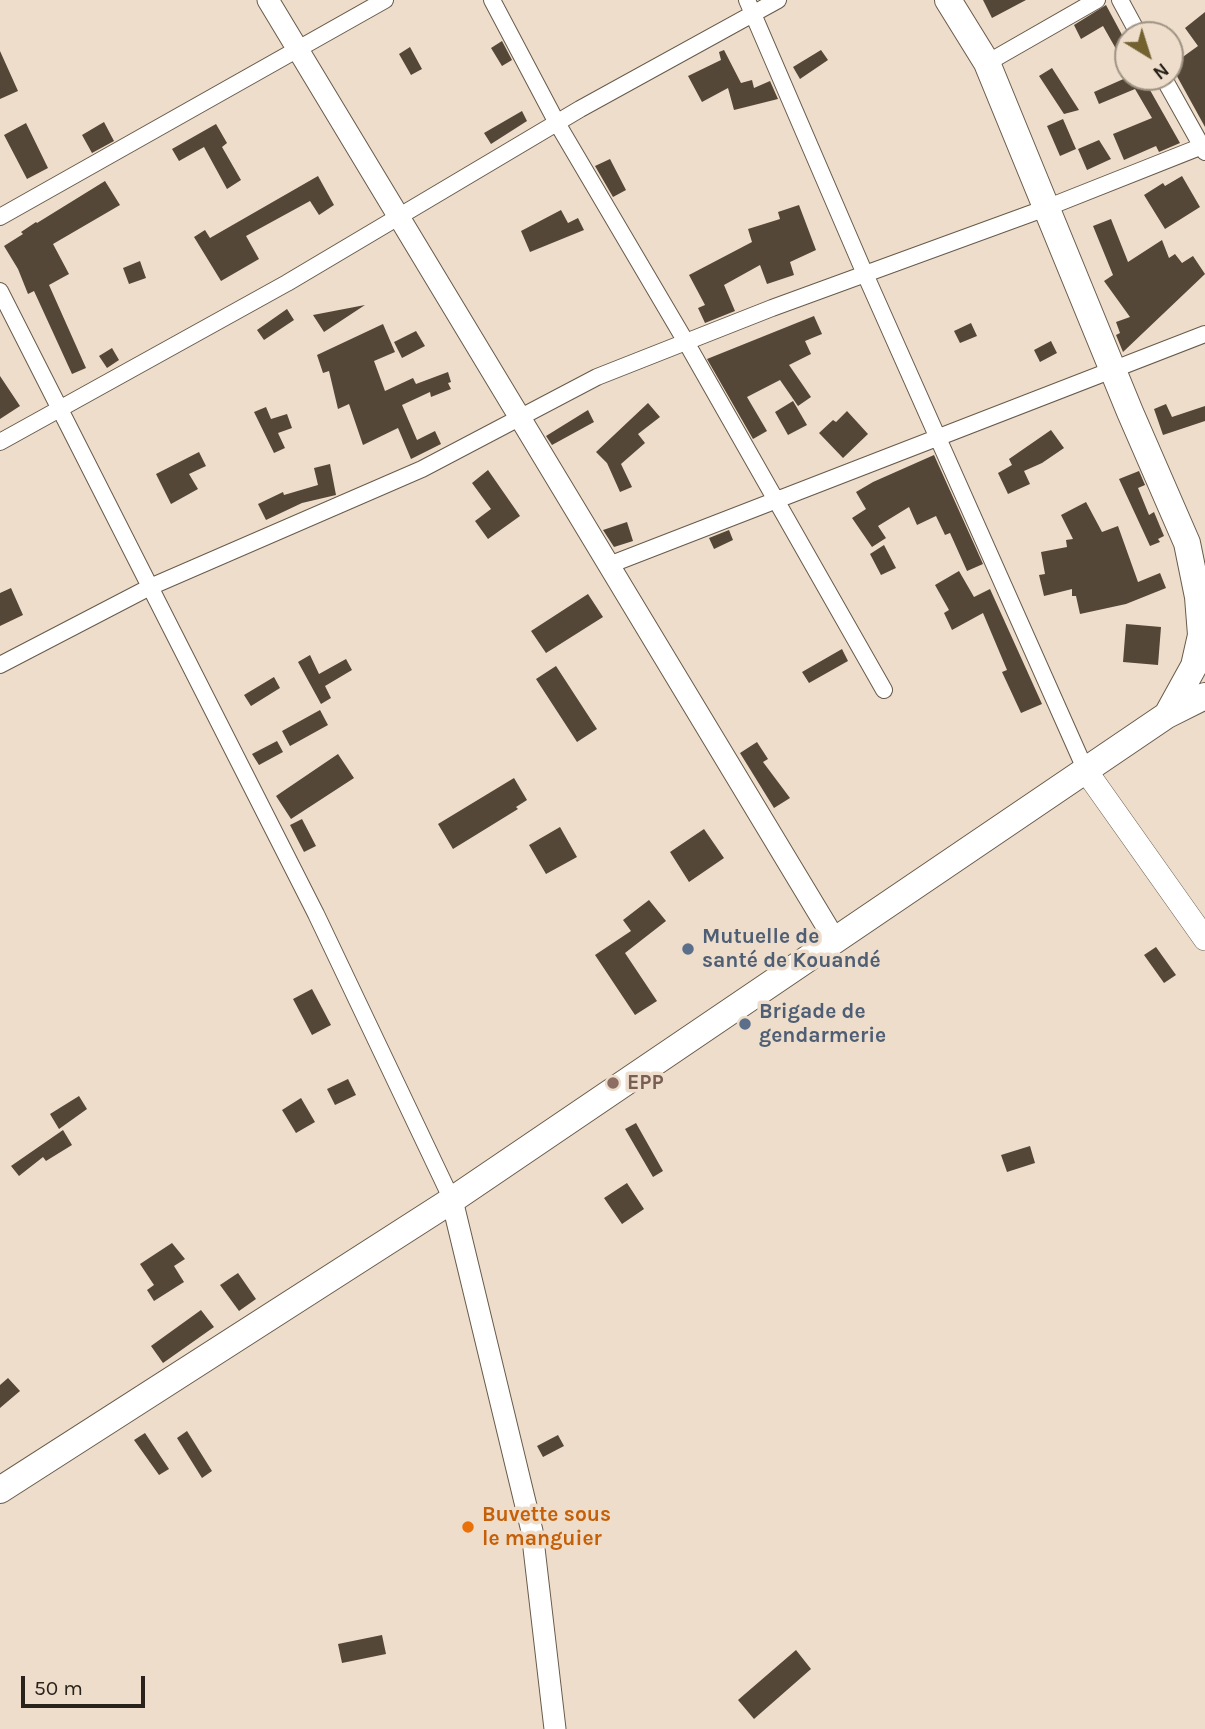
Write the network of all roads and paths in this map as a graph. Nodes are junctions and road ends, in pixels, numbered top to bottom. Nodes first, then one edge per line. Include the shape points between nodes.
1 (268, 0) edge
2 (385, 0) edge
3 (492, 0) edge
4 (778, 0) edge
5 (948, 0) edge
6 (1097, 0) edge
7 (1120, 0) edge
8 (750, 7) edge
9 (1131, 21) edge
10 (298, 49) junction
11 (986, 64) junction
12 (1171, 91) edge
13 (556, 123) junction
14 (1204, 148) edge
15 (1046, 208) junction
16 (0, 217) edge
17 (399, 218) junction
18 (865, 274) junction
19 (0, 291) edge
20 (1205, 334) edge
21 (686, 342) junction
22 (1113, 371) junction
23 (60, 408) junction
24 (520, 417) junction
25 (937, 436) junction
26 (0, 442) edge
27 (776, 500) junction
28 (1188, 543) junction
29 (1205, 563) edge
30 (609, 565) junction
31 (150, 587) junction
32 (0, 665) edge
33 (884, 690) dead end
34 (1205, 696) edge
35 (1167, 715) junction
36 (1086, 771) junction
37 (1205, 939) edge
38 (835, 940) junction
39 (452, 1200) junction
40 (0, 1490) edge
41 (555, 1729) edge

1 - 10 street
2 - 10 street
3 - 13 street
4 - 8 street
5 - 11 main road
6 - 11 street
7 - 9 street
8 - 13 street
8 - 18 street
10 - 16 street
10 - 17 street
11 - 15 main road
12 - 14 street
13 - 17 street
13 - 21 street
14 - 15 street
15 - 18 street
15 - 22 main road
17 - 23 street
17 - 24 street
18 - 21 street
18 - 25 street
19 - 23 street
20 - 22 street
21 - 24 street via 597,376
21 - 27 street
22 - 25 street
22 - 28 main road
23 - 26 street
23 - 31 street
24 - 30 street
24 - 31 street via 422,469
25 - 27 street
25 - 36 street
27 - 30 street
27 - 33 street
28 - 29 main road
28 - 35 main road via 1201,635 1194,666
30 - 38 street
31 - 32 street
31 - 39 street via 316,914
34 - 35 main road
35 - 36 main road
36 - 37 main road
36 - 38 main road
38 - 39 main road
39 - 40 main road
39 - 41 street via 532,1531

